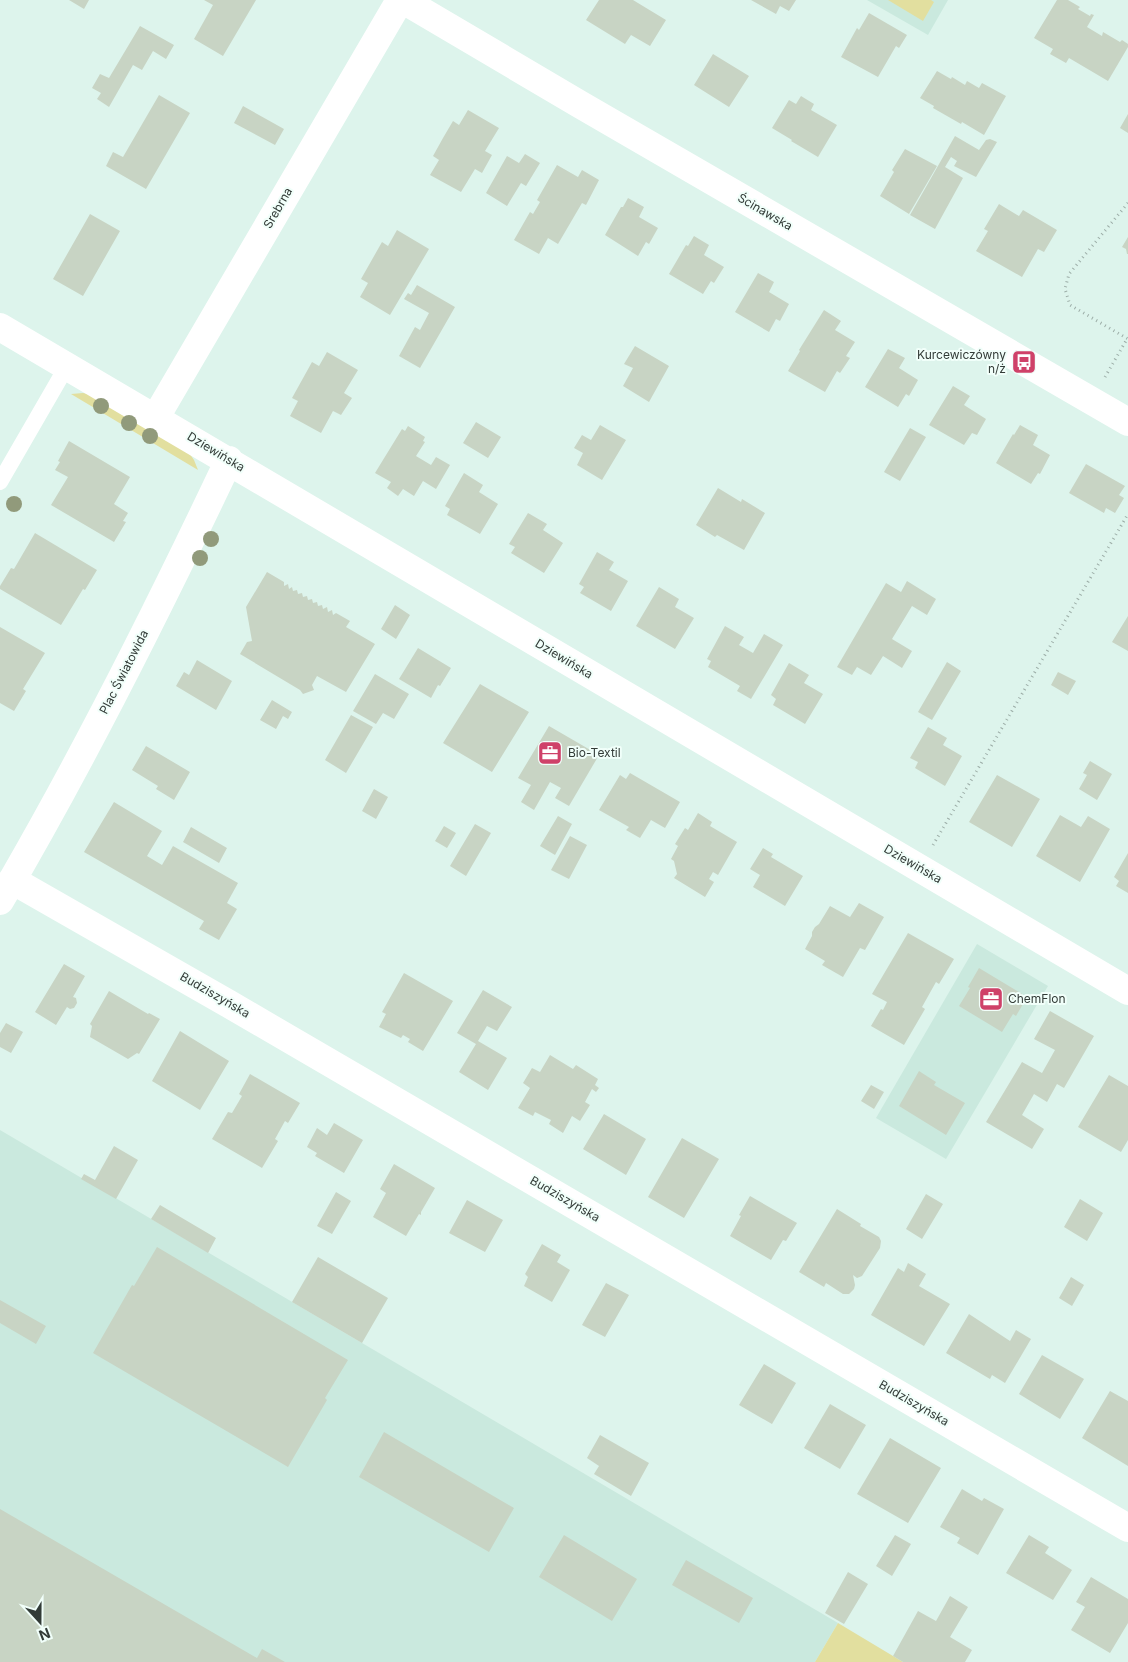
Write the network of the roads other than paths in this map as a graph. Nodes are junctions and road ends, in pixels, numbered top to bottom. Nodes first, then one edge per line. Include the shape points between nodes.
1 (402, 0) edge
2 (0, 327) edge
3 (67, 366) junction
4 (156, 417) junction
5 (1128, 422) edge
6 (229, 460) junction
7 (0, 482) edge
8 (4, 884) edge
9 (1128, 991) edge
10 (1128, 1528) edge

1 - 4 street, Srebrna
1 - 5 street, Ścinawska
2 - 3 street, Dziewińska
3 - 4 street, Dziewińska
3 - 7 lane
4 - 6 street, Dziewińska
6 - 8 street, Plac Światowida via 112,697 62,791
6 - 9 street, Dziewińska
8 - 10 street, Budziszyńska via 229,1004

